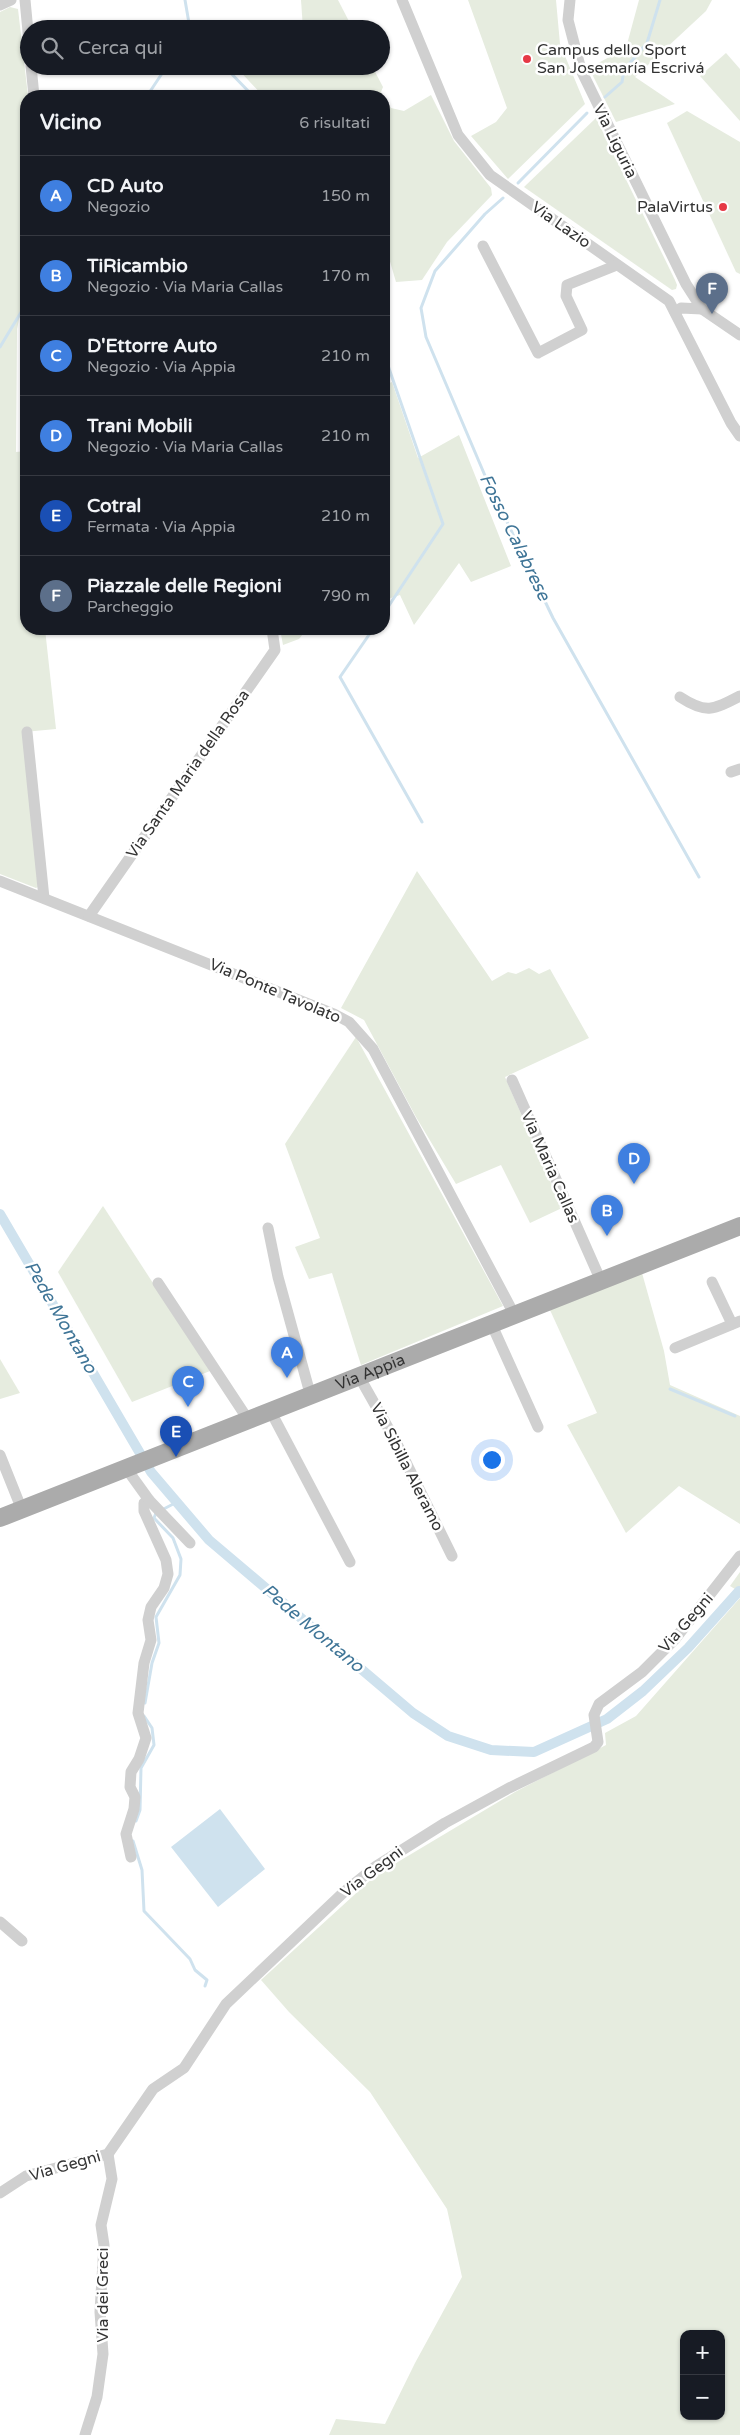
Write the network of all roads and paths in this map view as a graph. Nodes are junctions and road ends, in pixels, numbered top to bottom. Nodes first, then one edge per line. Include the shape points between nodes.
1 (11, 0) edge
2 (25, 0) edge
3 (402, 0) edge
4 (570, 0) edge
5 (0, 5) edge
6 (27, 20) edge
7 (32, 75) edge
8 (33, 90) edge
9 (483, 246) dead end
10 (617, 264) junction
11 (700, 305) junction
12 (678, 310) junction
13 (740, 335) edge
14 (740, 436) edge
15 (273, 635) edge
16 (740, 696) edge
17 (680, 697) dead end
18 (27, 732) dead end
19 (0, 881) edge
20 (44, 898) junction
21 (89, 916) junction
22 (512, 1080) dead end
23 (740, 1226) edge
24 (268, 1228) dead end
25 (601, 1281) junction
26 (712, 1282) dead end
27 (158, 1283) dead end
28 (514, 1314) junction
29 (491, 1323) junction
30 (736, 1323) edge
31 (675, 1348) dead end
32 (360, 1378) junction
33 (310, 1397) junction
34 (271, 1412) junction
35 (249, 1421) junction
36 (538, 1427) dead end
37 (0, 1455) edge
38 (128, 1467) junction
39 (149, 1500) junction
40 (22, 1510) junction
41 (0, 1518) edge
42 (190, 1543) dead end
43 (452, 1556) dead end
44 (740, 1556) edge
45 (350, 1562) dead end
46 (131, 1856) dead end
47 (0, 1922) edge
48 (22, 1941) dead end
49 (108, 2154) junction
50 (0, 2193) edge
51 (85, 2435) edge

1 - 5 street
2 - 6 street
3 - 10 street, Via Lazio via 458,135 490,175
4 - 11 street, Via Liguria via 568,20 581,70 686,284
7 - 8 street
9 - 10 street via 538,353 582,330 566,296 567,285
10 - 12 street, Via Lazio
11 - 12 street
11 - 13 street
12 - 14 street, Via Lazio
15 - 21 street, Via Santa Maria della Rosa via 275,650
16 - 17 street via 709,709 695,707
18 - 20 street
19 - 20 street, Via Ponte Tavolato
20 - 21 street, Via Ponte Tavolato
21 - 28 street, Via Ponte Tavolato via 350,1022 373,1049
22 - 25 street, Via Maria Callas
23 - 25 main road, Via Appia
24 - 33 street
25 - 28 main road, Via Appia
26 - 30 street
27 - 35 street
28 - 29 main road, Via Appia
29 - 32 main road, Via Appia
29 - 36 street
30 - 31 street
32 - 33 main road, Via Appia
32 - 43 street, Via Sibilla Aleramo via 395,1440
33 - 34 main road, Via Appia
34 - 35 main road, Via Appia
34 - 45 street
35 - 38 main road, Via Appia
37 - 40 street
38 - 39 street
38 - 40 main road, Via Appia
39 - 42 street
39 - 46 street via 144,1503 144,1511 166,1560 168,1574 148,1620 151,1640 144,1663 138,1713 146,1738 139,1759 130,1772 130,1787 135,1797 126,1834
40 - 41 main road, Via Appia
44 - 49 street, Via Gegni via 675,1639 642,1672 598,1704 594,1715 598,1742 594,1747 509,1788 445,1824 375,1867 344,1892 226,2004 184,2068 152,2089
47 - 48 street
49 - 50 street, Via Gegni via 26,2176
49 - 51 street, Via dei Greci via 112,2179 101,2224 104,2245 100,2312 103,2354 97,2397

